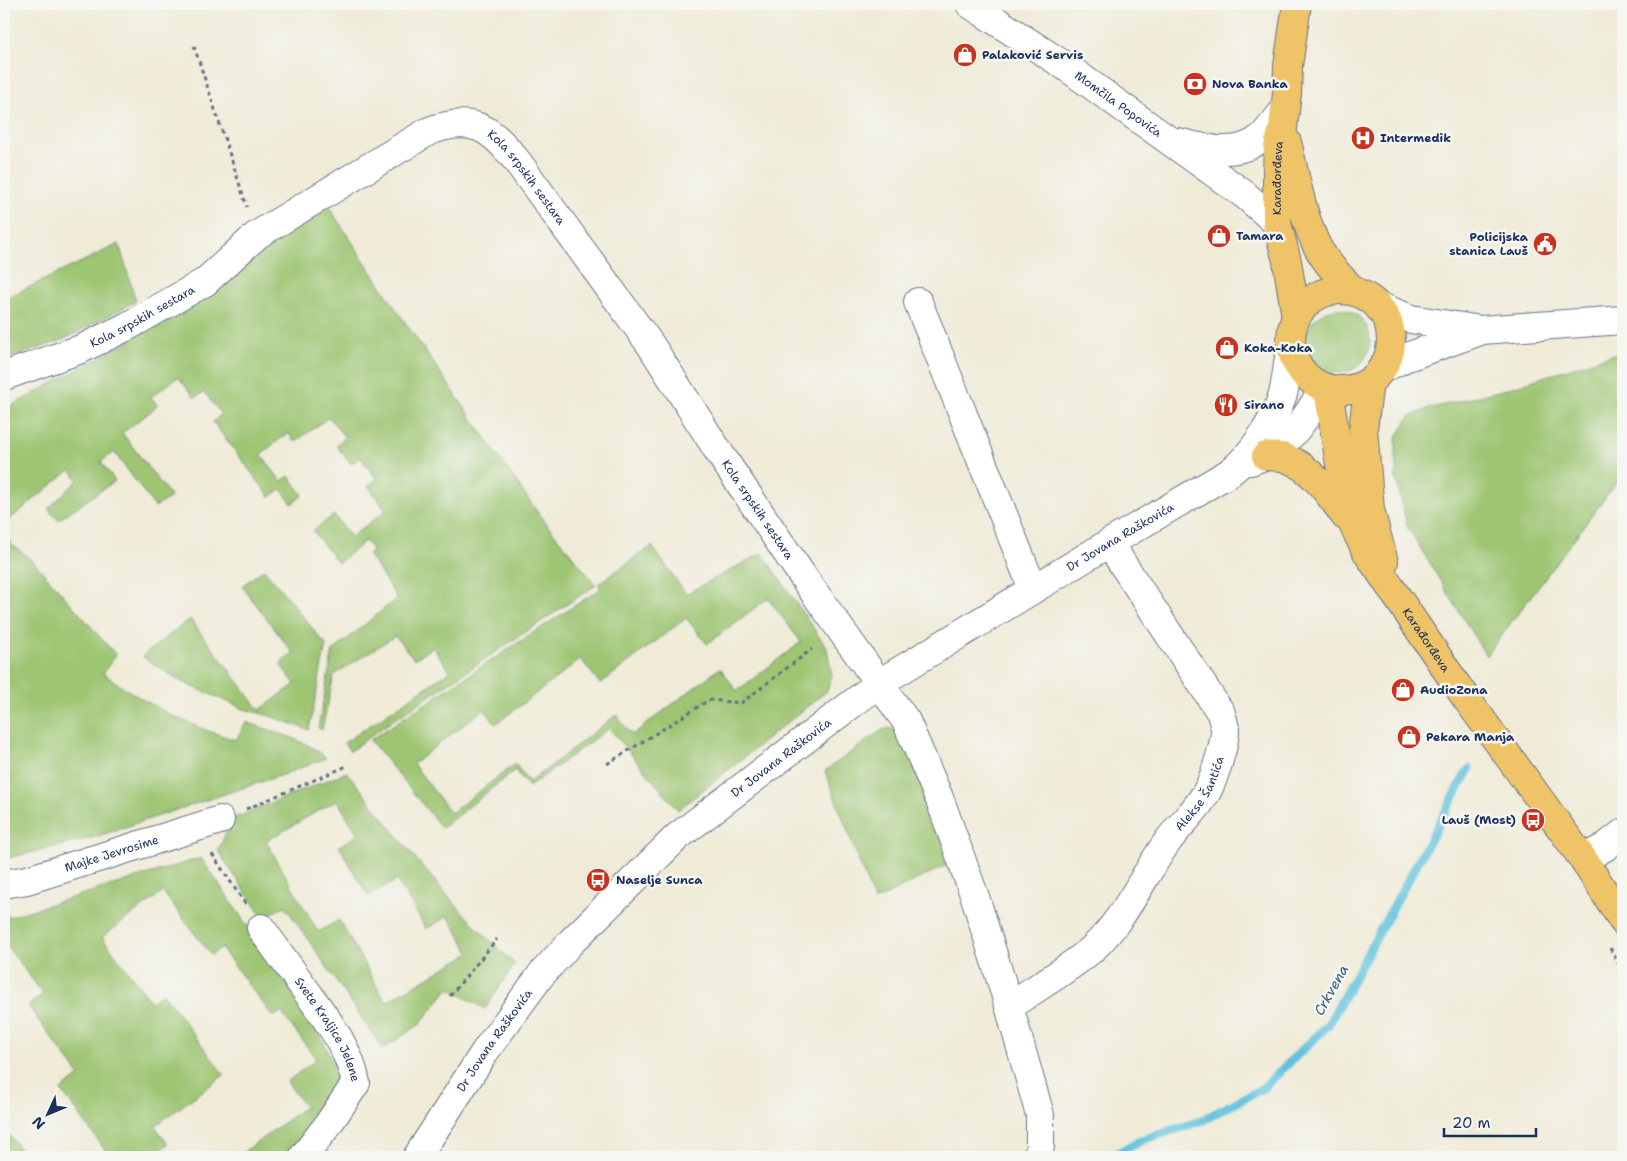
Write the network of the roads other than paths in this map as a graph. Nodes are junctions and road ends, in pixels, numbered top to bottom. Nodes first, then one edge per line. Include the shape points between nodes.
1 (970, 4) edge
2 (1298, 4) edge
3 (1284, 119) junction
4 (1164, 138) junction
5 (1277, 223) junction
6 (1354, 291) junction
7 (918, 302) dead end
8 (1378, 306) junction
9 (1296, 316) junction
10 (1623, 320) edge
11 (1481, 330) junction
12 (1291, 344) junction
13 (4, 376) edge
14 (1375, 376) junction
15 (1326, 388) junction
16 (1266, 456) junction
17 (1240, 465) junction
18 (1355, 529) junction
19 (1110, 542) junction
20 (1033, 589) junction
21 (1392, 590) junction
22 (878, 684) junction
23 (207, 824) road end
24 (1623, 834) edge
25 (1584, 859) junction
26 (4, 884) edge
27 (1623, 920) edge
28 (261, 928) road end
29 (1009, 1006) junction
30 (303, 1157) edge
31 (417, 1157) edge
32 (1038, 1157) edge

1 - 4 street, Momčila Popovića via 1066,66
2 - 3 main road, Karađorđeva
3 - 4 street, Momčila Popovića via 1262,137 1236,149 1220,151
3 - 5 main road, Karađorđeva via 1278,147
3 - 6 main road, Karađorđeva via 1308,222 1317,246 1335,272
4 - 5 street, Momčila Popovića via 1245,195
5 - 9 main road, Karađorđeva
6 - 8 main road
6 - 9 main road via 1339,290 1319,295 1302,307
7 - 20 street
8 - 11 street via 1410,319
8 - 14 main road via 1386,318 1391,347 1386,362
9 - 12 main road
10 - 11 street
11 - 14 street via 1407,357
12 - 15 main road via 1296,363 1304,374
12 - 17 street, Dr Jovana Raškovića via 1283,394 1271,420
13 - 22 street, Kola srpskih sestara via 81,349 205,282 257,235 429,131 455,123 474,125 494,136 517,161 650,344 722,457
14 - 15 main road via 1350,389
14 - 21 main road, Karađorđeva via 1363,429 1370,510
15 - 16 street, Dr Jovana Raškovića via 1289,439
15 - 18 main road, Karađorđeva via 1347,508
16 - 17 street, Dr Jovana Raškovića
16 - 18 main road via 1284,458 1300,466 1323,486
17 - 19 street, Dr Jovana Raškovića
18 - 21 main road, Karađorđeva
19 - 20 street, Dr Jovana Raškovića
19 - 29 street, Alekse Šantića via 1221,713 1225,728 1223,743 1204,798 1168,842 1112,927 1092,949
20 - 22 street, Dr Jovana Raškovića
21 - 25 main road, Karađorđeva via 1458,688
22 - 29 street via 906,721 940,800
22 - 31 street, Dr Jovana Raškovića via 677,837 570,943 541,975 486,1050
23 - 26 street, Majke Jevrosime via 27,880
24 - 25 street
25 - 27 main road, Karađorđeva
28 - 30 street, Svete Kraljice Jelene via 331,1025 353,1066 356,1083
29 - 32 street via 1040,1114

